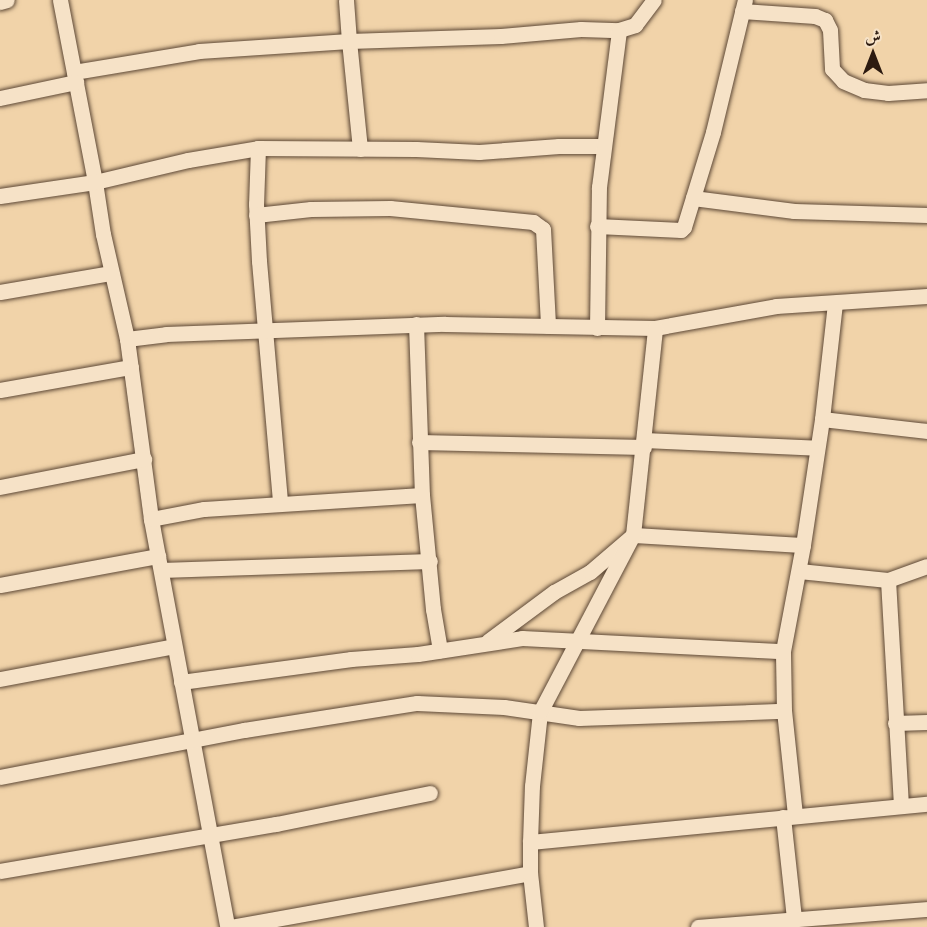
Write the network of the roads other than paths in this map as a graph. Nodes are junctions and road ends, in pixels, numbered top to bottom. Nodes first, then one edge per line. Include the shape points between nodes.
1 (8, 0) edge
2 (60, 0) edge
3 (346, 0) edge
4 (654, 0) edge
5 (0, 2) edge
6 (744, 6) edge
7 (619, 30) junction
8 (349, 41) junction
9 (75, 77) junction
10 (927, 90) edge
11 (0, 98) edge
12 (603, 146) junction
13 (258, 148) junction
14 (360, 149) junction
15 (95, 182) junction
16 (0, 196) edge
17 (693, 198) junction
18 (256, 215) junction
19 (927, 215) edge
20 (597, 226) junction
21 (111, 273) junction
22 (0, 292) edge
23 (927, 296) edge
24 (835, 303) junction
25 (416, 324) junction
26 (548, 326) junction
27 (597, 328) junction
28 (656, 328) junction
29 (265, 329) junction
30 (127, 339) junction
31 (131, 367) junction
32 (0, 390) edge
33 (822, 418) junction
34 (927, 431) edge
35 (419, 442) junction
36 (644, 444) junction
37 (817, 448) junction
38 (144, 459) junction
39 (0, 487) edge
40 (422, 495) junction
41 (280, 503) junction
42 (151, 519) junction
43 (633, 535) junction
44 (803, 545) junction
45 (430, 561) junction
46 (159, 563) junction
47 (927, 567) edge
48 (799, 571) junction
49 (888, 580) junction
50 (0, 585) edge
51 (580, 640) junction
52 (487, 642) junction
53 (174, 646) junction
54 (440, 650) junction
55 (783, 651) junction
56 (0, 680) edge
57 (181, 682) junction
58 (784, 711) junction
59 (540, 712) junction
60 (927, 722) edge
61 (895, 723) junction
62 (192, 739) junction
63 (0, 777) edge
64 (430, 793) dead end
65 (927, 804) edge
66 (901, 806) junction
67 (789, 816) junction
68 (210, 833) junction
69 (530, 842) junction
70 (0, 871) edge
71 (530, 873) junction
72 (927, 909) edge
73 (794, 919) junction
74 (229, 927) edge
75 (536, 927) edge
76 (698, 927) edge

1 - 5 street
2 - 9 street
3 - 8 street
4 - 7 street via 635,25
6 - 10 street via 825,20 830,30 832,69 843,81 864,90 888,93
6 - 17 street
7 - 8 street
7 - 12 street
8 - 9 street via 199,51
8 - 14 street
9 - 11 street
9 - 15 street
12 - 14 street via 479,152
12 - 20 street
13 - 14 street
13 - 15 street
13 - 18 street
15 - 16 street
15 - 21 street
17 - 19 street via 794,211
17 - 20 street via 681,230
18 - 26 street via 311,209 390,208 533,222 543,229
18 - 29 street
20 - 27 street
21 - 22 street
21 - 30 street
23 - 24 street
24 - 28 street via 776,306
24 - 33 street
25 - 26 street
25 - 29 street
25 - 35 street
26 - 27 street
27 - 28 street
28 - 36 street
29 - 30 street
29 - 41 street
30 - 31 street
31 - 32 street
31 - 38 street
33 - 34 street
33 - 37 street
35 - 36 street
35 - 40 street
36 - 37 street
36 - 43 street
37 - 44 street
38 - 39 street
38 - 42 street
40 - 41 street
40 - 45 street
41 - 42 street via 204,509
42 - 46 street
43 - 44 street
43 - 51 street
43 - 52 street via 604,562 554,592
44 - 48 street
45 - 46 street
45 - 54 street
46 - 50 street
46 - 53 street
47 - 49 street
48 - 49 street
48 - 55 street
49 - 61 street
51 - 52 street via 522,638
51 - 55 street
51 - 59 street
52 - 54 street
53 - 56 street
53 - 57 street
54 - 57 street
55 - 58 street
57 - 62 street
58 - 59 street via 628,718 579,718
58 - 67 street
59 - 62 street via 417,703
59 - 69 street
60 - 61 street
61 - 66 street
62 - 63 street
62 - 68 street
64 - 68 street
65 - 66 street
66 - 67 street
67 - 69 street
67 - 73 street
68 - 70 street
68 - 74 street
69 - 71 street
71 - 74 street
71 - 75 street
72 - 73 street
73 - 76 street

